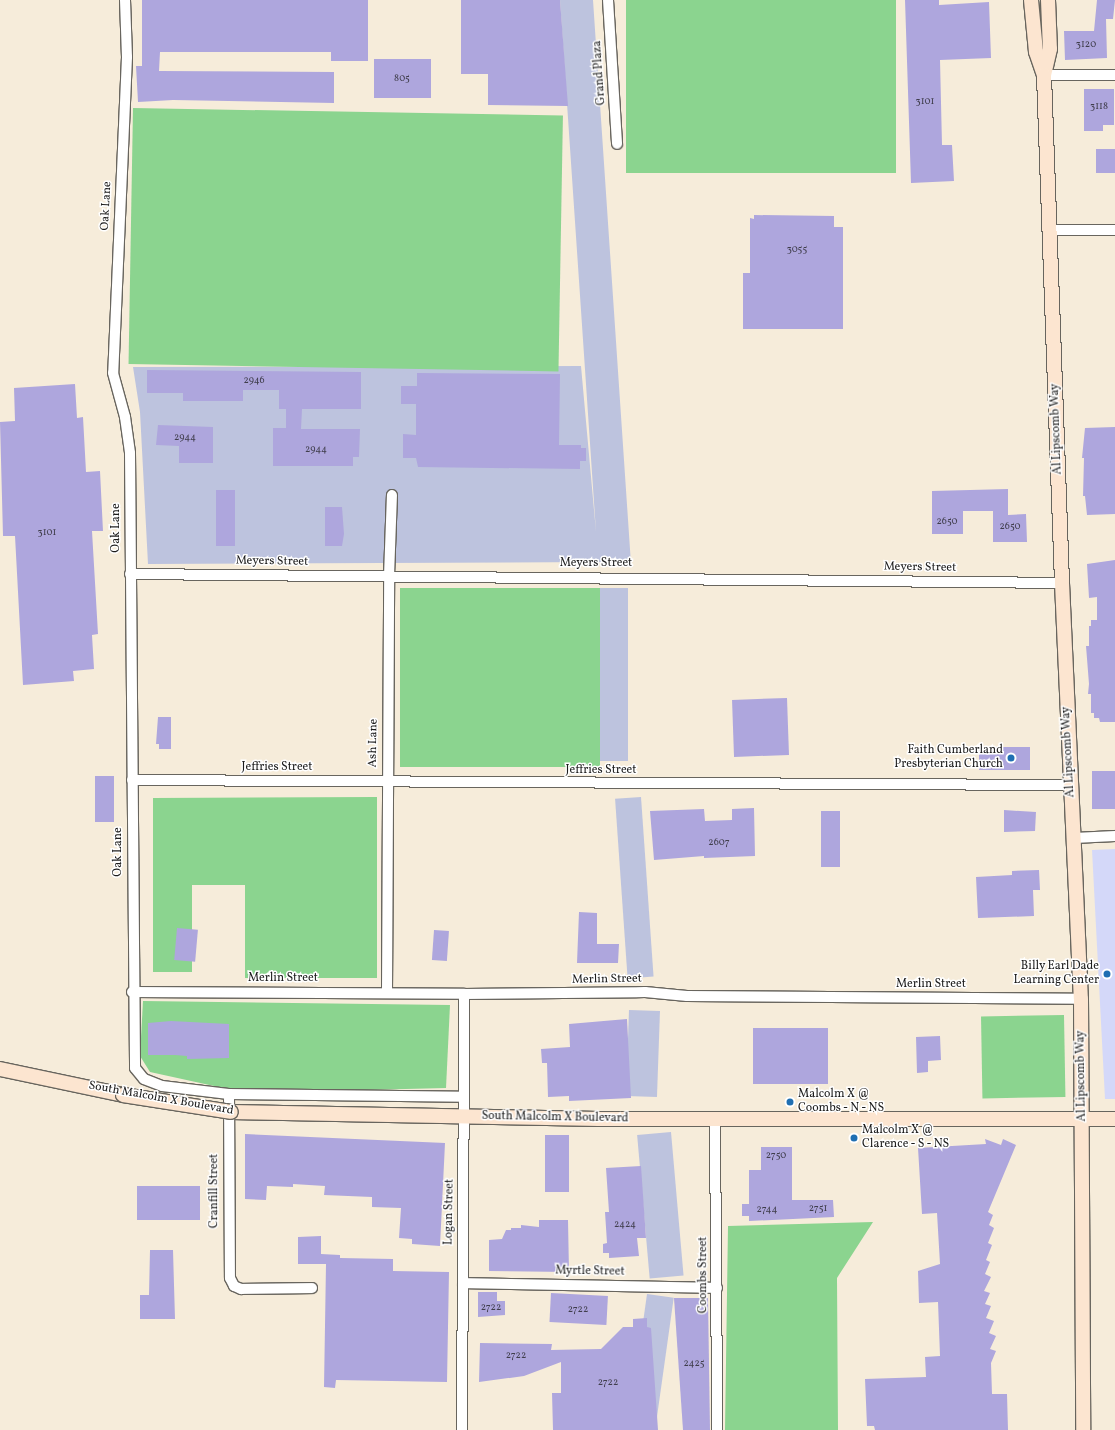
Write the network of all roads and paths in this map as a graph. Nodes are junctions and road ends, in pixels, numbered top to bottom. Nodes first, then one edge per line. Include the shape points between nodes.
1 (125, 0) edge
2 (608, 0) edge
3 (1031, 0) edge
4 (1048, 0) edge
5 (1044, 75) junction
6 (1115, 75) edge
7 (617, 144) dead end
8 (1050, 230) junction
9 (1115, 230) edge
10 (392, 495) dead end
11 (130, 574) junction
12 (389, 576) junction
13 (1062, 583) junction
14 (132, 780) junction
15 (387, 782) junction
16 (1070, 786) junction
17 (1115, 836) edge
18 (1074, 838) junction
19 (132, 992) junction
20 (387, 992) junction
21 (464, 994) junction
22 (1081, 999) junction
23 (0, 1069) edge
24 (229, 1094) junction
25 (464, 1096) junction
26 (464, 1117) junction
27 (1084, 1119) junction
28 (1115, 1119) edge
29 (715, 1120) junction
30 (463, 1283) junction
31 (312, 1288) dead end
32 (717, 1288) junction
33 (462, 1430) edge
34 (717, 1430) edge
35 (1083, 1430) edge

1 - 11 street, Oak Lane via 127,57 113,373 125,417 130,453
2 - 7 street, Grand Plaza
3 - 5 street, Al Lipscomb Way via 1036,52
4 - 5 street, Al Lipscomb Way via 1050,49
5 - 6 street
5 - 8 street, Al Lipscomb Way
8 - 9 street
8 - 13 street, Al Lipscomb Way
10 - 12 street, Ash Lane
11 - 12 street, Meyers Street
11 - 14 street, Oak Lane
12 - 13 street, Meyers Street via 617,576
12 - 15 street, Ash Lane
13 - 16 street, Al Lipscomb Way
14 - 15 street, Jeffries Street
14 - 19 street, Oak Lane
15 - 16 street, Jeffries Street
15 - 20 street, Ash Lane
16 - 18 street, Al Lipscomb Way
17 - 18 street
18 - 22 street, Al Lipscomb Way
19 - 20 street, Merlin Street
19 - 24 street, Oak Lane via 134,1058 137,1072 144,1080 162,1086
20 - 21 street, Merlin Street
21 - 22 street, Merlin Street via 645,992 687,996
21 - 25 street, Logan Street
22 - 27 street, Al Lipscomb Way
23 - 26 street, South Malcolm X Boulevard, bridge via 144,1099 231,1112
24 - 25 street, Oak Lane
24 - 31 street, Cranfill Street via 230,1278 234,1286 255,1290
25 - 26 street, Logan Street
26 - 29 street, South Malcolm X Boulevard
26 - 30 street, Logan Street
27 - 28 street, South Malcolm X Boulevard
27 - 29 street, South Malcolm X Boulevard
27 - 35 street, Al Lipscomb Way
29 - 32 street, Coombs Street
30 - 32 street, Myrtle Street
30 - 33 street, Logan Street
32 - 34 street, Coombs Street

